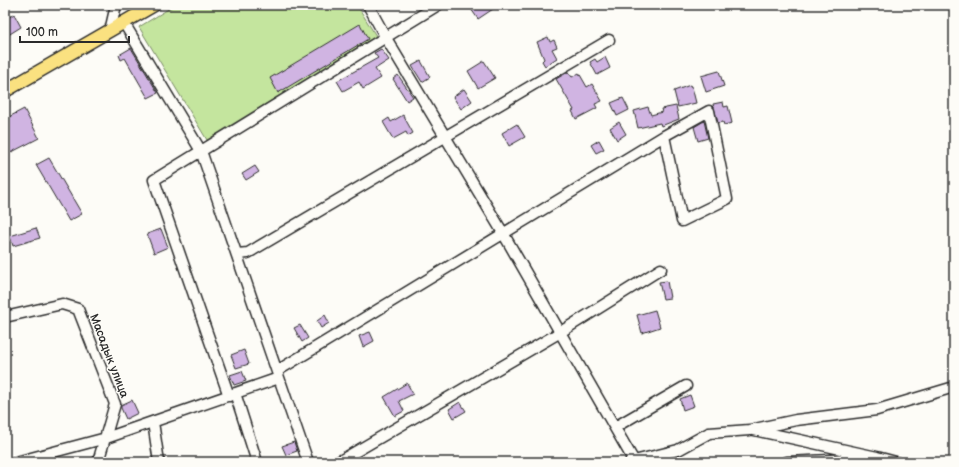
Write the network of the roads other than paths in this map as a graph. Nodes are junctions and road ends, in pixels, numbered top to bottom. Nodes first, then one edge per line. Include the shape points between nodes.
1 (116, 5) edge
2 (154, 5) edge
3 (368, 5) edge
4 (438, 5) edge
5 (124, 23) junction
6 (110, 31) junction
7 (386, 38) junction
8 (609, 40) dead end
9 (5, 91) edge
10 (446, 136) junction
11 (664, 136) junction
12 (201, 151) junction
13 (503, 233) junction
14 (237, 254) junction
15 (661, 270) dead end
16 (5, 317) edge
17 (559, 333) junction
18 (278, 374) junction
19 (686, 386) dead end
20 (954, 387) edge
21 (232, 394) junction
22 (153, 422) junction
23 (615, 427) junction
24 (750, 430) junction
25 (106, 438) junction
26 (859, 453) junction
27 (16, 462) edge
28 (98, 462) edge
29 (159, 462) edge
30 (257, 462) edge
31 (308, 462) edge
32 (338, 462) edge
33 (632, 462) edge
34 (787, 462) edge
35 (896, 462) edge

1 - 6 street
2 - 5 main road
3 - 7 street
4 - 7 street
5 - 6 main road
5 - 12 street
6 - 9 main road
7 - 10 street
7 - 12 street
8 - 10 street
10 - 13 street
10 - 14 street via 248,253
11 - 11 street via 709,111 727,199 682,221
11 - 13 street
12 - 14 street
12 - 21 street via 154,180
13 - 17 street
13 - 18 street
14 - 18 street
15 - 17 street
16 - 25 street, Масадык улица via 62,304 78,309 115,404
17 - 23 street
17 - 32 street
18 - 21 street
18 - 31 street
19 - 23 street
20 - 24 street via 878,410 796,420
21 - 22 street
21 - 30 street
22 - 25 street
22 - 29 street
23 - 33 street
24 - 26 street
24 - 33 street via 709,433 678,450
25 - 27 street
25 - 28 street
26 - 34 street via 857,458 853,459
26 - 35 street

